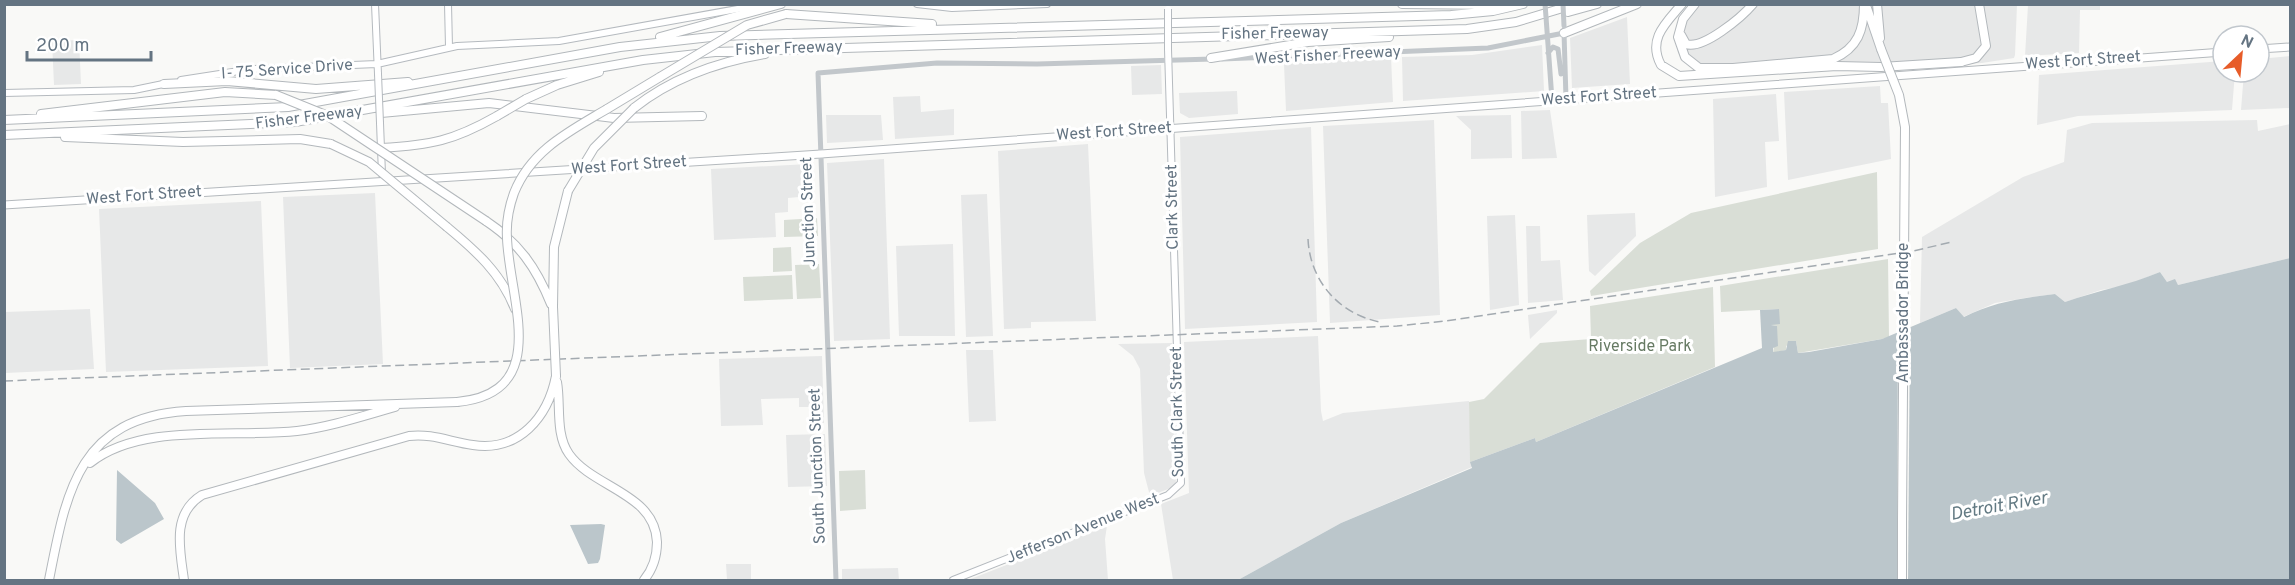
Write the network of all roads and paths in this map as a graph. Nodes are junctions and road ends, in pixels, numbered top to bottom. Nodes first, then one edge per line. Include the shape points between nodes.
1 (375, 4) edge
2 (448, 4) edge
3 (765, 4) edge
4 (781, 4) edge
5 (917, 4) edge
6 (1047, 4) edge
7 (1402, 4) edge
8 (1511, 4) edge
9 (1523, 4) edge
10 (1545, 4) edge
11 (1563, 4) edge
12 (1576, 4) edge
13 (1597, 4) edge
14 (1637, 4) edge
15 (1682, 4) edge
16 (1695, 4) edge
17 (1701, 4) edge
18 (1753, 4) edge
19 (1865, 4) edge
20 (1877, 4) edge
21 (1979, 4) edge
22 (1168, 7) edge
23 (1535, 18) junction
24 (969, 27) junction
25 (1564, 29) junction
26 (1438, 30) junction
27 (1547, 38) junction
28 (627, 46) junction
29 (449, 47) junction
30 (2290, 47) edge
31 (807, 48) junction
32 (2271, 48) edge
33 (1881, 49) junction
34 (1548, 53) junction
35 (2211, 53) edge
36 (1169, 58) junction
37 (1211, 58) junction
38 (643, 60) junction
39 (1961, 62) joint
40 (377, 64) junction
41 (818, 73) joint
42 (454, 78) junction
43 (164, 84) junction
44 (1565, 87) junction
45 (4, 93) edge
46 (1566, 99) junction
47 (1552, 100) junction
48 (702, 116) dead end
49 (333, 117) junction
50 (4, 119) edge
51 (1172, 128) junction
52 (4, 135) edge
53 (381, 148) junction
54 (821, 154) junction
55 (382, 181) junction
56 (4, 205) edge
57 (552, 307) junction
58 (517, 315) junction
59 (1176, 337) joint
60 (828, 351) joint
61 (556, 376) junction
62 (416, 403) junction
63 (77, 475) junction
64 (1179, 488) joint
65 (49, 580) edge
66 (184, 580) edge
67 (644, 580) edge
68 (836, 580) edge
69 (952, 580) edge
70 (1902, 580) edge

1 - 40 main road
2 - 29 main road
3 - 29 main road, I- 75 Service Drive via 570,39
4 - 28 highway
5 - 6 main road via 952,8
7 - 8 highway
9 - 24 highway, Fisher Freeway via 1451,15
10 - 27 street, bridge
11 - 25 street, bridge
12 - 23 highway, Fisher Freeway
13 - 23 highway
14 - 25 highway
15 - 39 highway via 1662,28 1655,46 1661,65 1679,76
16 - 19 highway via 1681,23 1678,41 1690,62 1706,69 1838,57 1861,34
17 - 18 highway via 1682,32 1682,40 1689,46 1726,28
19 - 33 highway
20 - 33 highway
21 - 39 highway via 1986,46 1976,58
22 - 36 main road, Clark Street, bridge
23 - 26 highway, Fisher Freeway via 1497,26
24 - 28 highway, Fisher Freeway via 743,35
24 - 58 highway, bridge via 786,14 747,25 546,147 515,191 506,234
25 - 27 street, West Fisher Freeway
25 - 44 street
26 - 31 highway, Fisher Freeway
26 - 37 highway via 1308,42
27 - 34 street
27 - 37 street, West Fisher Freeway via 1460,50
28 - 42 highway, Fisher Freeway
29 - 40 main road, I- 75 Service Drive
30 - 32 main road
31 - 38 highway, Fisher Freeway
31 - 57 highway, bridge via 711,67 670,84 634,108 594,148 568,191 554,247
33 - 70 highway, Ambassador Bridge, bridge via 1899,95 1905,127
34 - 44 street via 1553,47 1559,50
34 - 47 street
35 - 46 main road, West Fort Street
36 - 37 street, West Fisher Freeway
36 - 41 street, West Fisher Freeway via 954,63
36 - 51 main road, Clark Street
38 - 49 highway, Fisher Freeway
38 - 53 highway, bridge via 574,79 443,142
40 - 43 main road, I- 75 Service Drive via 252,69
40 - 53 main road, bridge
41 - 54 street, Junction Street
42 - 43 highway via 323,89 219,81
42 - 50 highway, Fisher Freeway via 288,107
43 - 45 main road, I- 75 Service Drive via 134,90
44 - 46 street
46 - 47 main road, West Fort Street
47 - 51 main road, West Fort Street
48 - 49 highway via 614,118 489,103
49 - 52 highway, Fisher Freeway via 258,126
50 - 57 highway, bridge via 225,92 276,95 328,116 508,237 525,253
51 - 54 main road, West Fort Street
51 - 59 main road, Clark Street
52 - 58 highway, bridge via 183,142 300,139 332,144 369,162 480,255 503,283
53 - 55 main road
54 - 55 main road, West Fort Street
54 - 60 street, Junction Street
55 - 56 main road, West Fort Street
57 - 61 highway, bridge
58 - 62 highway, bridge via 518,353 507,379 488,396 458,402
59 - 64 main road, South Clark Street via 1182,478
60 - 68 street, South Junction Street
61 - 66 highway via 543,414 518,437 502,444 484,446 431,435 409,436 202,495 188,507 180,526
61 - 67 highway via 561,431 569,453 586,471 640,506 655,530 654,564
62 - 63 highway via 304,430 138,441 104,453
62 - 63 highway via 157,414 138,419 116,432
63 - 65 highway via 64,506
64 - 69 main road, Jefferson Avenue West

